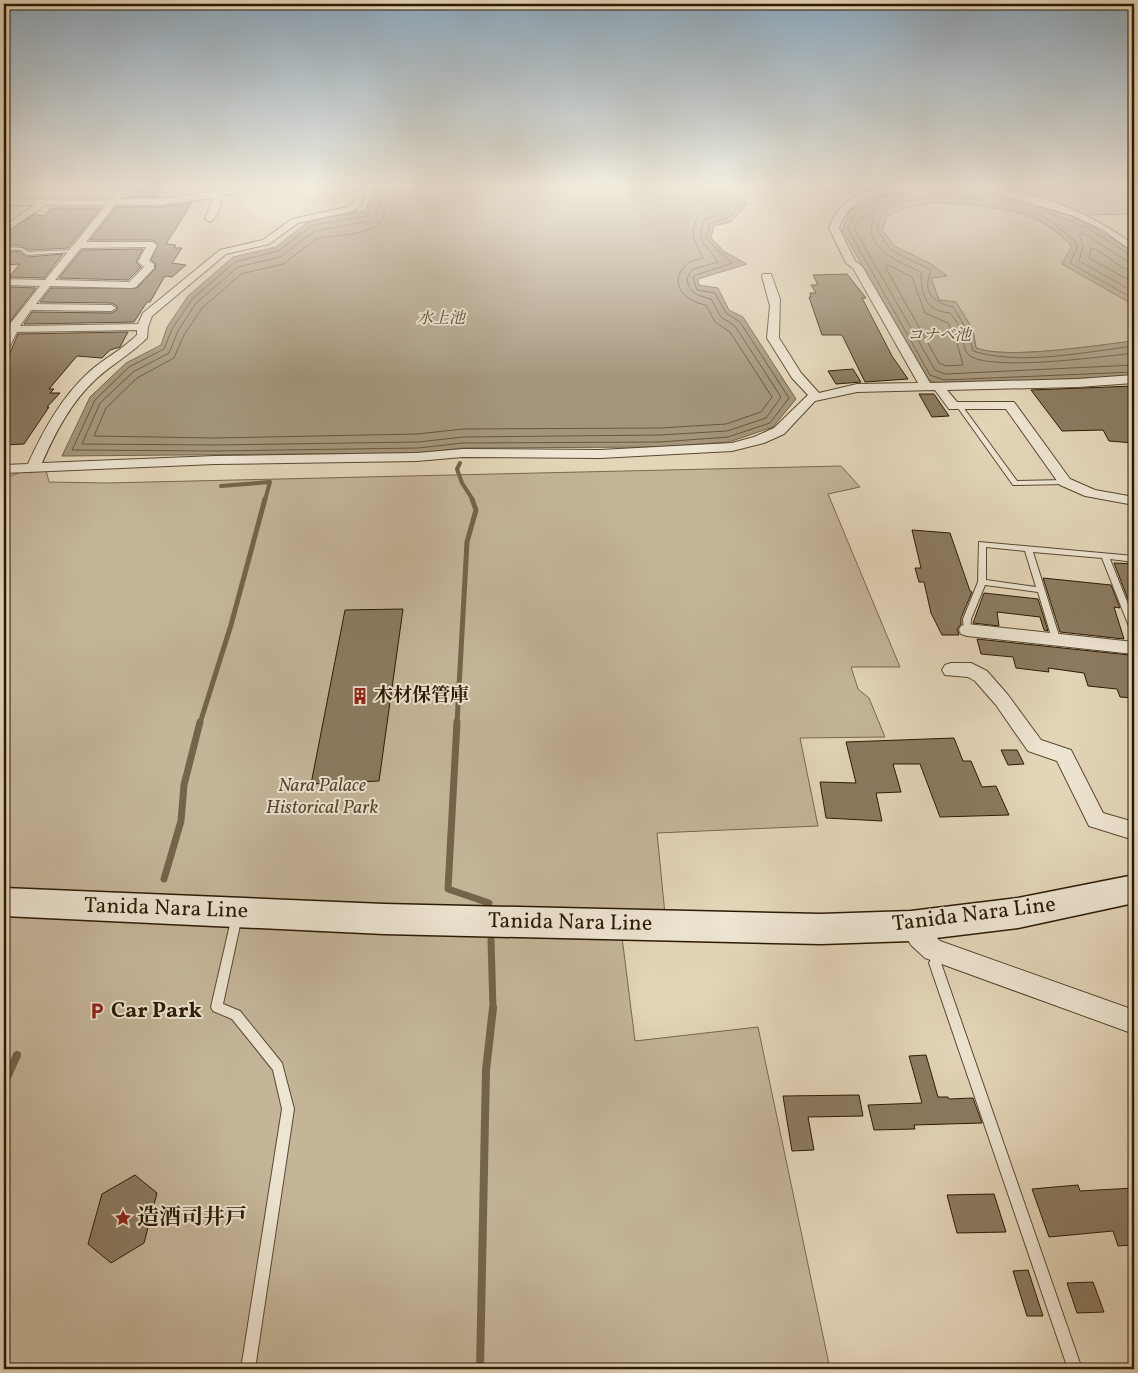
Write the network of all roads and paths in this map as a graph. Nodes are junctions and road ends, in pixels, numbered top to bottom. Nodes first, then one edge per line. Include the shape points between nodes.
1 (25, 252) edge
2 (42, 252) edge
3 (71, 252) edge
4 (148, 252) edge
5 (223, 252) edge
6 (846, 252) edge
7 (766, 276) dead end
8 (4, 282) edge
9 (48, 284) junction
10 (30, 307) junction
11 (111, 308) dead end
12 (142, 327) junction
13 (12, 329) junction
14 (4, 348) edge
15 (1134, 379) edge
16 (925, 385) junction
17 (939, 387) junction
18 (816, 397) junction
19 (961, 408) junction
20 (33, 467) junction
21 (4, 468) edge
22 (1065, 482) junction
23 (1134, 501) edge
24 (1028, 549) junction
25 (1106, 558) junction
26 (1134, 559) edge
27 (982, 582) junction
28 (1040, 590) junction
29 (1134, 629) edge
30 (967, 630) joint
31 (1056, 639) junction
32 (1134, 648) edge
33 (951, 670) dead end
34 (1134, 831) edge
35 (1134, 889) edge
36 (4, 902) edge
37 (238, 912) junction
38 (911, 926) junction
39 (934, 956) junction
40 (1134, 1022) edge
41 (248, 1369) edge
42 (1076, 1369) edge

1 - 2 lane
3 - 9 street
4 - 9 street via 143,262 150,266 132,285
5 - 12 street via 160,303 147,316
6 - 16 street via 851,263 857,266
7 - 18 street via 776,300 774,338 796,375
8 - 9 street
9 - 10 street
10 - 11 street
10 - 13 street
12 - 13 street
12 - 20 street via 143,336 136,343 93,376 72,397 46,438
13 - 14 street
15 - 17 street
16 - 17 street
16 - 18 street via 857,388
17 - 19 street via 953,406
18 - 20 street via 797,410 778,431 732,447 600,454 463,453 417,457
19 - 22 lane via 1015,482
19 - 22 street via 1010,405
20 - 21 street
22 - 23 street via 1095,496
24 - 25 lane
24 - 27 lane via 982,544
24 - 28 lane
25 - 26 lane
25 - 29 lane
27 - 28 lane
27 - 30 lane via 967,619
28 - 31 lane
30 - 31 street
31 - 32 street
33 - 34 street via 971,670 981,676 1034,746 1064,755 1096,820
35 - 38 main road, Tanida Nara Line via 1018,913
36 - 37 main road, Tanida Nara Line
37 - 38 main road, Tanida Nara Line via 384,919 821,929
37 - 41 lane via 217,1007 236,1015 278,1067 288,1109
38 - 39 street
39 - 40 street via 1046,989
39 - 42 lane

